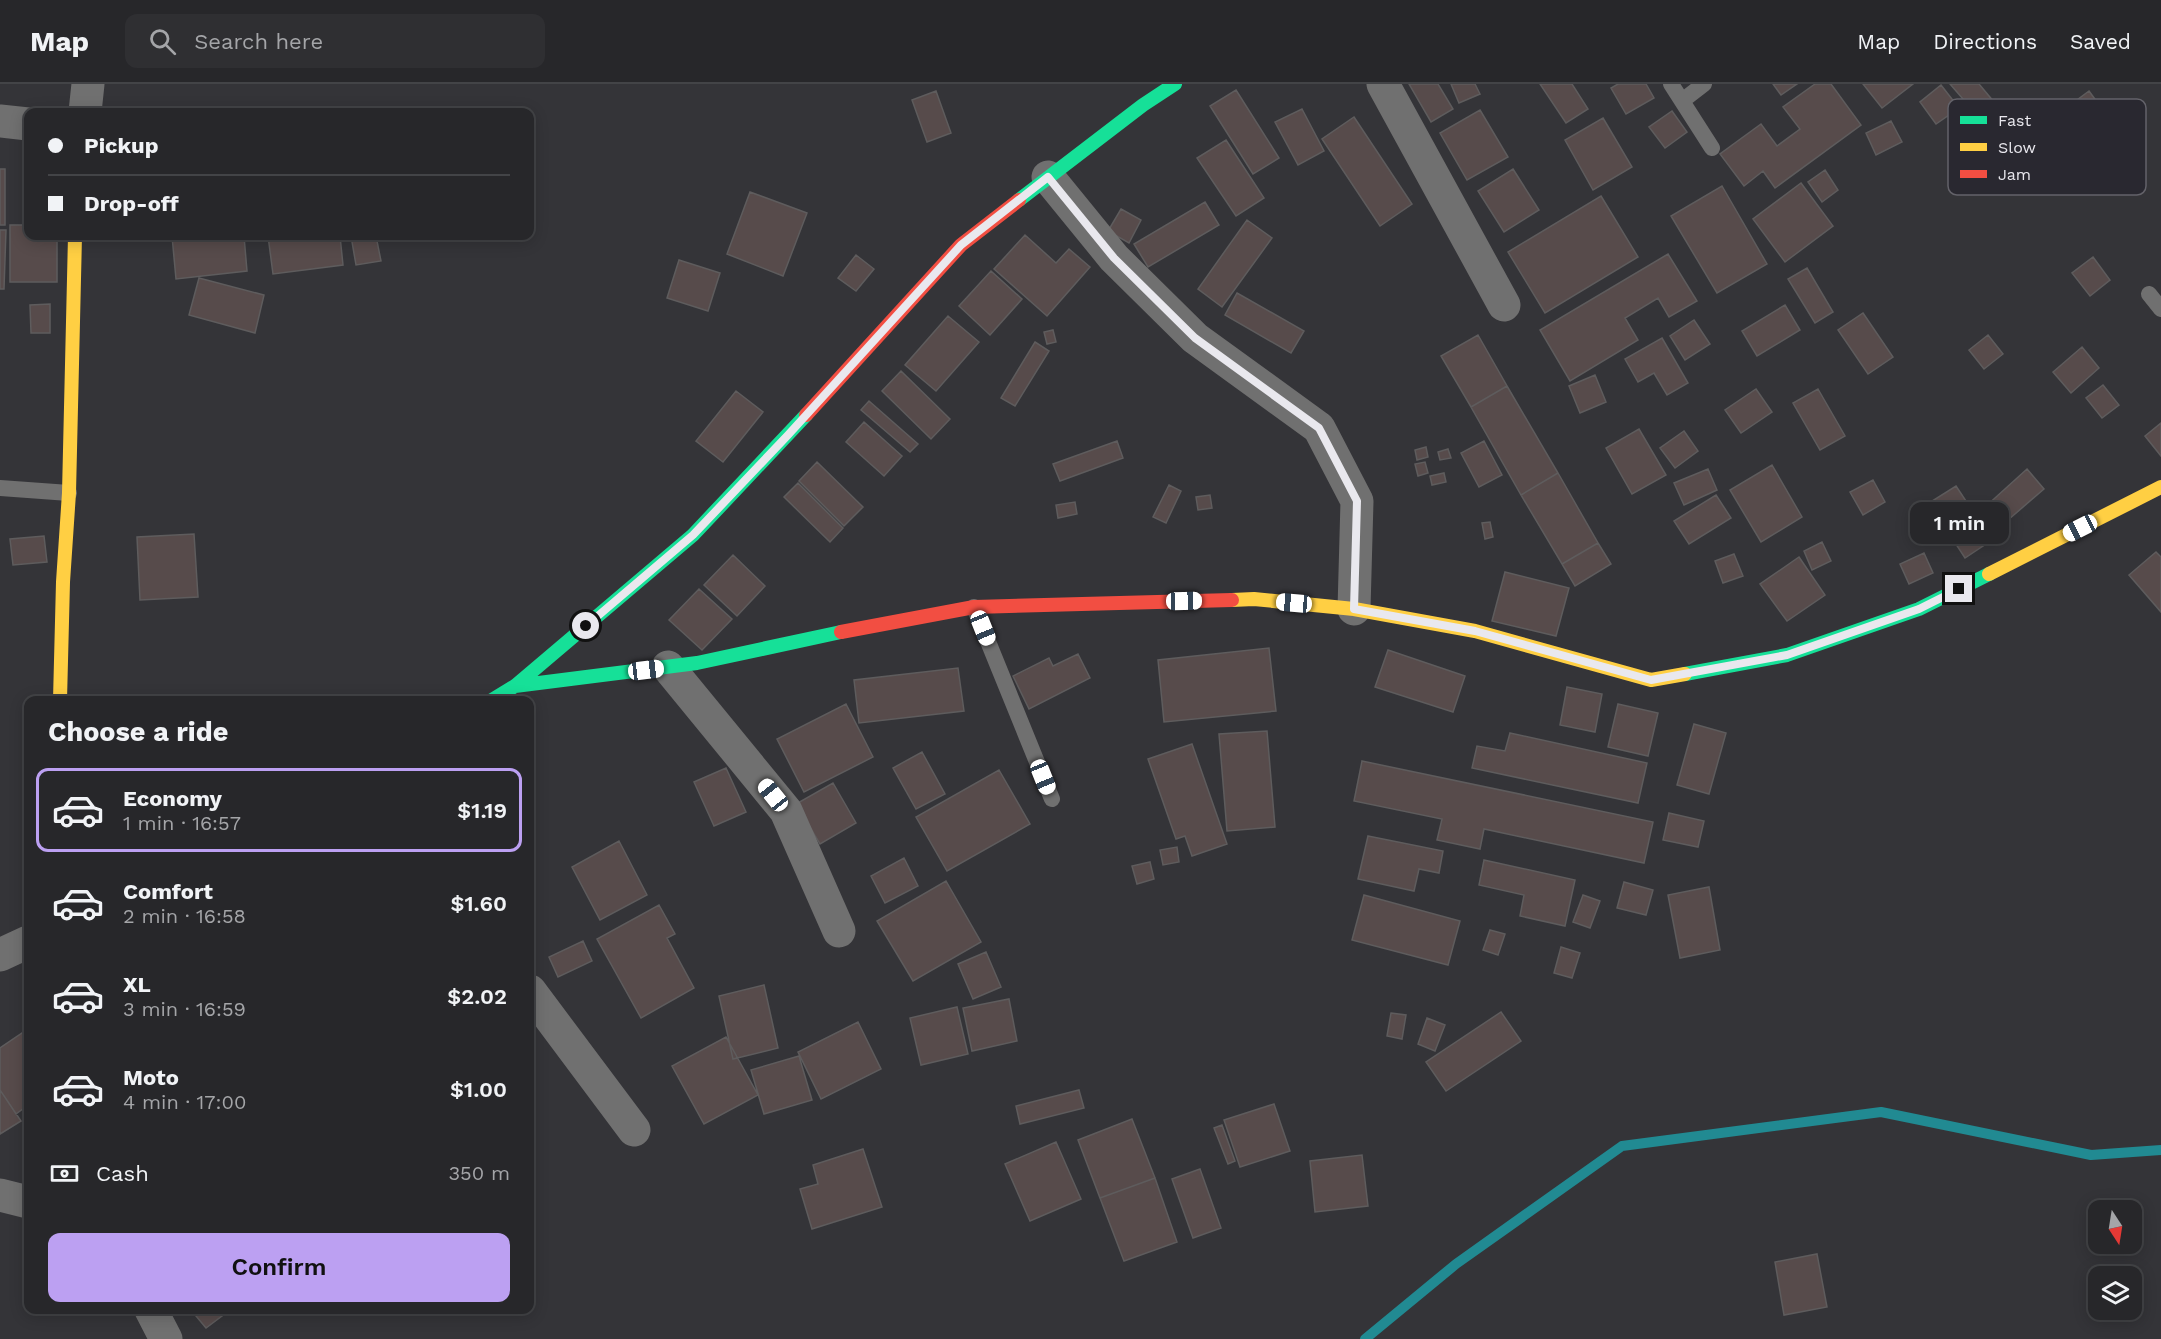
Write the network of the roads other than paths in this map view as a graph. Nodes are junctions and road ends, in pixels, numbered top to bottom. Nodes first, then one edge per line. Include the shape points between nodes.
1 (88, 84) edge
2 (1175, 84) edge
3 (1383, 84) edge
4 (1671, 84) edge
5 (1704, 84) edge
6 (1682, 101) junction
7 (85, 108) edge
8 (0, 121) edge
9 (24, 124) edge
10 (1712, 148) dead end
11 (1048, 177) junction
12 (75, 240) edge
13 (2149, 294) dead end
14 (1504, 304) dead end
15 (2161, 309) edge
16 (2161, 487) edge
17 (0, 488) edge
18 (69, 493) junction
19 (974, 607) junction
20 (1354, 609) junction
21 (668, 667) junction
22 (515, 686) junction
23 (60, 696) edge
24 (499, 696) edge
25 (1052, 799) dead end
26 (839, 931) dead end
27 (24, 944) edge
28 (0, 955) edge
29 (534, 996) edge
30 (634, 1130) dead end
31 (0, 1195) edge
32 (24, 1201) edge
33 (153, 1314) edge
34 (166, 1339) edge

1 - 7 street
2 - 11 street
3 - 14 street
4 - 6 lane
5 - 6 lane
6 - 10 lane
8 - 9 street
11 - 20 street via 1114,258 1195,338 1319,428 1357,501
11 - 22 street via 961,245 693,535
12 - 18 street
13 - 15 lane
16 - 20 street via 1919,609 1787,655 1651,680 1475,631
17 - 18 lane
18 - 23 street
19 - 20 street via 1254,599
19 - 21 street
19 - 25 lane
21 - 22 street
21 - 26 street via 786,811
22 - 24 street
27 - 28 street
29 - 30 street
31 - 32 street
33 - 34 street

